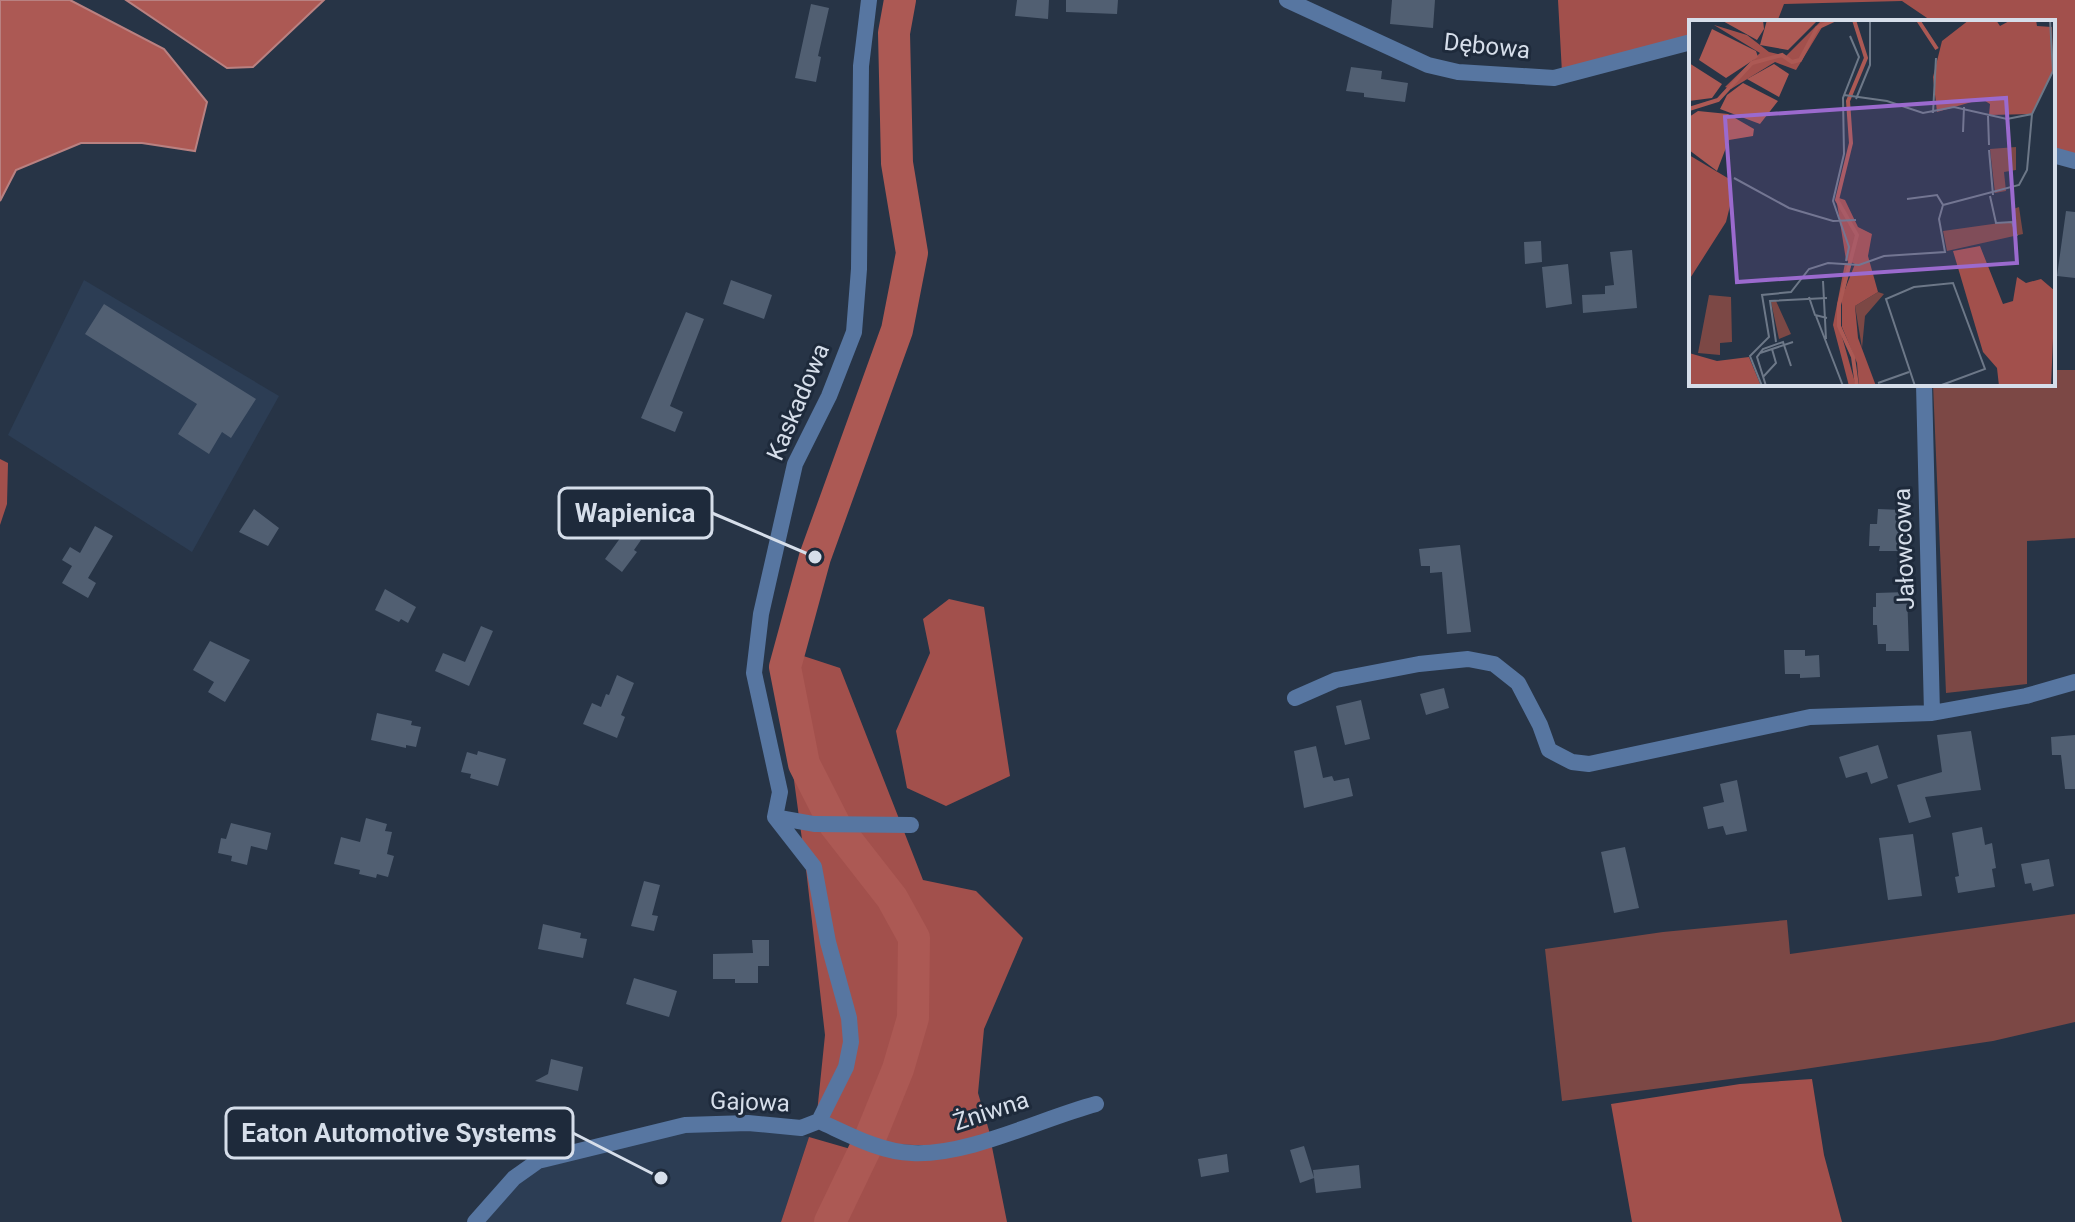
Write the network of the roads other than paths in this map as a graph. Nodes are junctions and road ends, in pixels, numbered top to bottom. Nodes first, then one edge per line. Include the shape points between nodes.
1 (869, 0) edge
2 (1287, 0) edge
3 (1689, 43) edge
4 (2055, 156) edge
5 (2075, 161) edge
6 (1924, 386) edge
7 (2075, 682) edge
8 (1295, 698) dead end
9 (1932, 713) junction
10 (775, 817) junction
11 (911, 825) dead end
12 (1096, 1104) dead end
13 (819, 1121) junction
14 (475, 1222) edge

1 - 10 street, Kaskadowa via 861,66 854,332 795,464 759,629 754,673 780,792
2 - 3 street, Dębowa via 1428,65 1458,72 1554,78
4 - 5 street
6 - 9 street, Jałowcowa
7 - 9 street
8 - 9 street via 1336,680 1419,664 1468,659 1494,664 1518,683 1549,750 1589,764 1810,717
10 - 11 street via 814,824
10 - 13 street, Gajowa via 814,867 849,1018 846,1067
12 - 13 street, Żniwna via 947,1151 900,1151
13 - 14 street, Gajowa via 801,1128 685,1125 538,1161 514,1178

